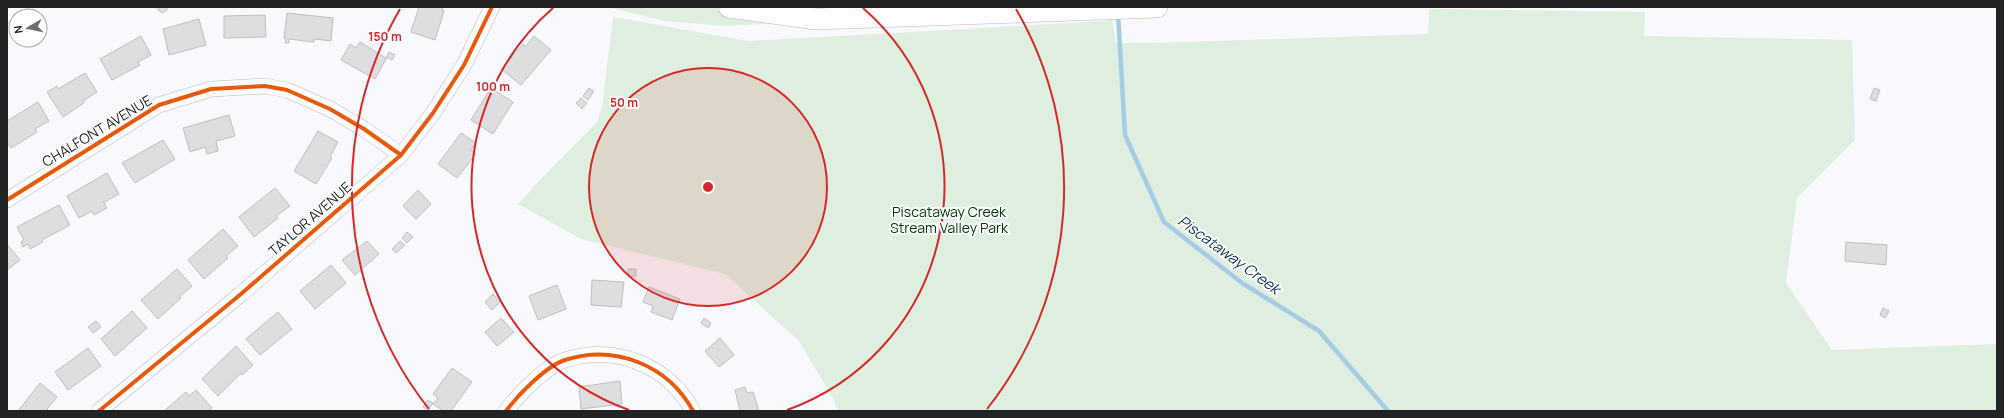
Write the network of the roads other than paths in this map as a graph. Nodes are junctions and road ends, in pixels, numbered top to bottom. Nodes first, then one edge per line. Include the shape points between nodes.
1 (16, 7) edge
2 (492, 7) edge
3 (729, 7) edge
4 (1157, 7) edge
5 (7, 12) edge
6 (401, 155) junction
7 (7, 200) edge
8 (99, 411) edge
9 (506, 411) edge
10 (693, 411) edge

1 - 5 main road
2 - 6 street, TAYLOR AVENUE via 464,65 433,113
3 - 4 main road via 816,20
6 - 7 street, CHALFONT AVENUE via 330,109 286,90 265,86 210,89 159,105
6 - 8 street, TAYLOR AVENUE
9 - 10 street via 524,390 554,366 564,360 596,355 628,358 650,366 674,387

